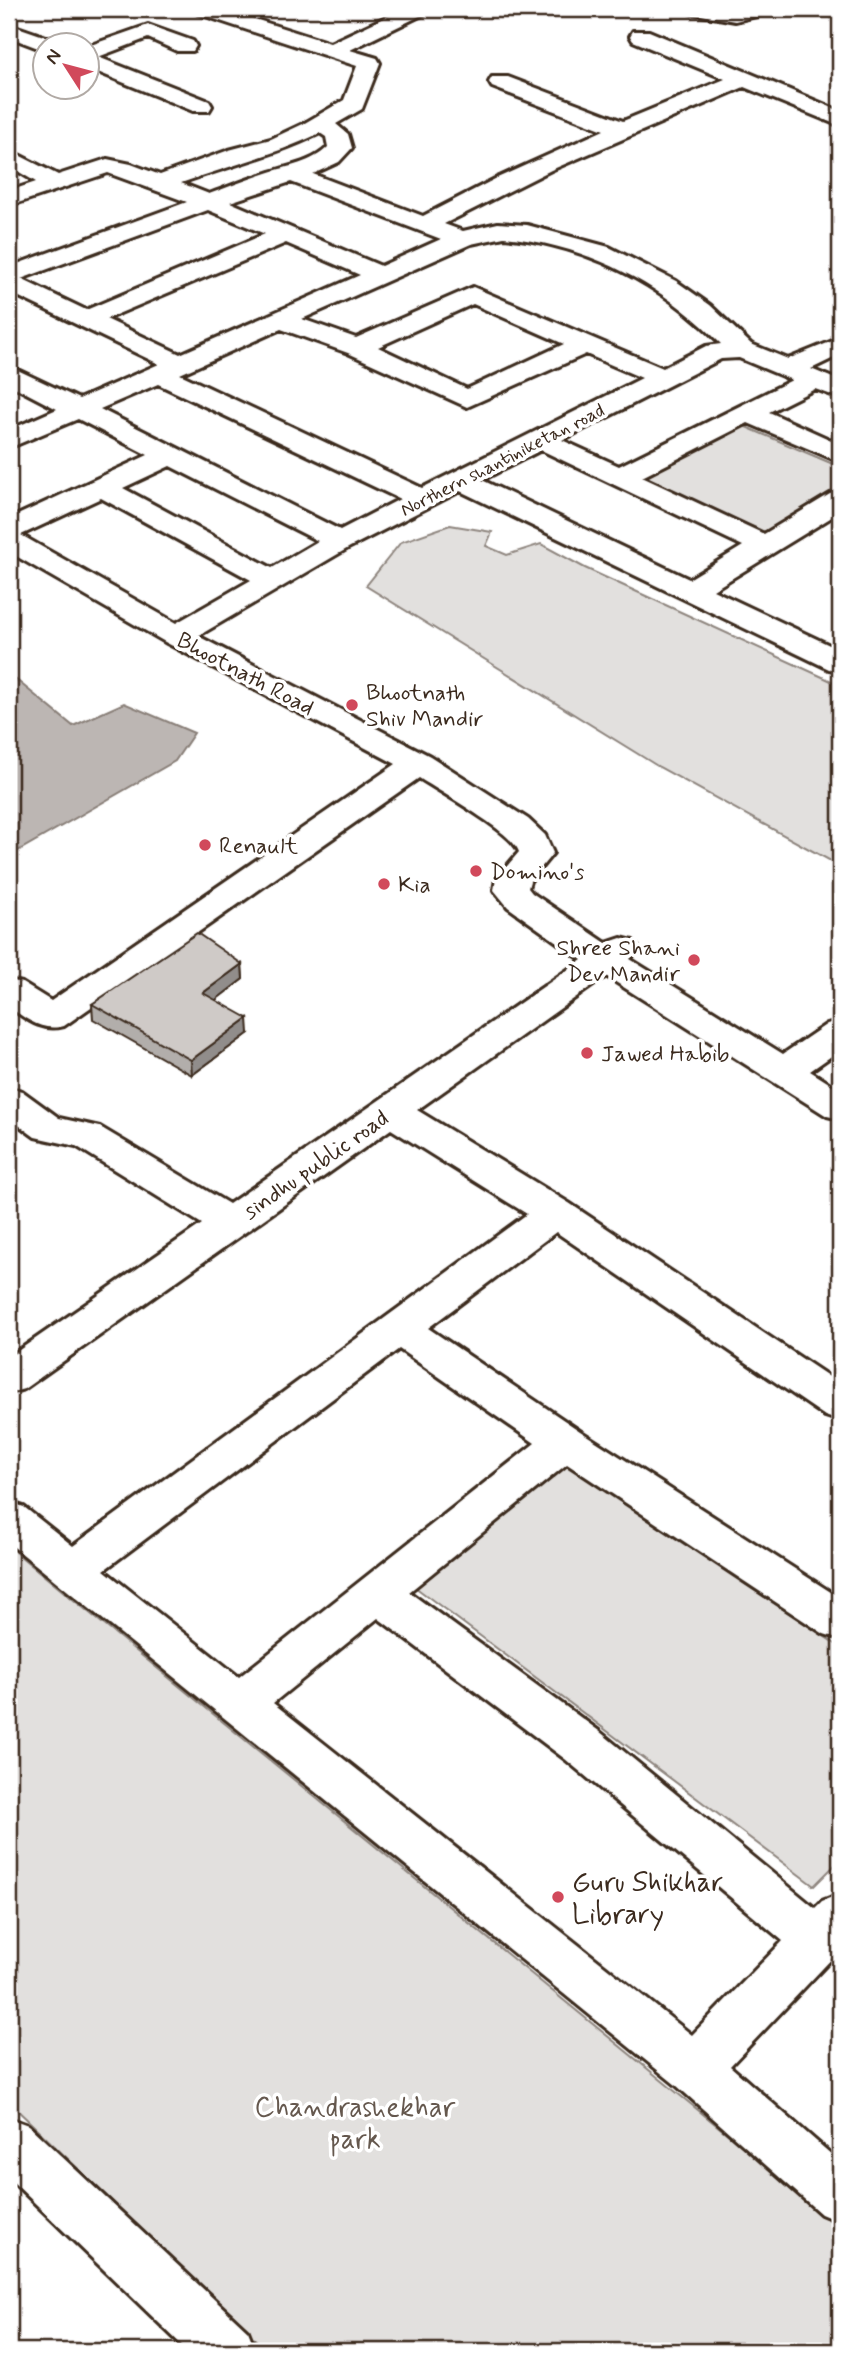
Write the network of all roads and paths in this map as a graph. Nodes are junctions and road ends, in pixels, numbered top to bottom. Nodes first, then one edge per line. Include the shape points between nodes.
1 (203, 9) edge
2 (419, 9) edge
3 (698, 9) edge
4 (762, 9) edge
5 (9, 30) edge
6 (32, 39) edge
7 (185, 46) dead end
8 (102, 48) edge
9 (333, 50) junction
10 (102, 66) edge
11 (743, 79) junction
12 (500, 82) dead end
13 (201, 106) dead end
14 (840, 120) edge
15 (320, 123) junction
16 (623, 129) junction
17 (9, 157) edge
18 (293, 175) junction
19 (53, 182) junction
20 (159, 183) junction
21 (9, 199) edge
22 (209, 202) junction
23 (426, 224) junction
24 (287, 234) junction
25 (462, 239) junction
26 (9, 275) edge
27 (382, 275) junction
28 (9, 283) edge
29 (85, 319) junction
30 (280, 320) junction
31 (586, 344) junction
32 (840, 346) edge
33 (357, 347) junction
34 (742, 350) junction
35 (169, 369) junction
36 (788, 369) junction
37 (9, 374) edge
38 (663, 378) junction
39 (814, 379) junction
40 (840, 390) edge
41 (76, 410) junction
42 (747, 412) junction
43 (9, 440) edge
44 (541, 440) junction
45 (840, 454) edge
46 (169, 456) junction
47 (620, 477) junction
48 (459, 480) junction
49 (102, 487) junction
50 (422, 499) junction
51 (840, 500) edge
52 (9, 530) edge
53 (9, 540) edge
54 (340, 541) junction
55 (764, 545) junction
56 (274, 580) junction
57 (690, 591) junction
58 (176, 636) junction
59 (840, 662) edge
60 (419, 763) junction
61 (613, 955) junction
62 (9, 992) edge
63 (840, 1032) edge
64 (791, 1064) junction
65 (840, 1085) edge
66 (9, 1100) edge
67 (840, 1107) edge
68 (390, 1111) junction
69 (555, 1213) junction
70 (230, 1223) junction
71 (399, 1329) junction
72 (9, 1378) edge
73 (840, 1405) edge
74 (565, 1442) junction
75 (9, 1519) edge
76 (72, 1570) junction
77 (377, 1593) junction
78 (840, 1622) edge
79 (239, 1704) junction
80 (829, 1928) edge
81 (694, 2068) junction
82 (9, 2143) edge
83 (840, 2196) edge
84 (228, 2351) edge

1 - 9 street
2 - 9 street
3 - 4 street via 735,15
3 - 11 street via 642,36
5 - 6 street
7 - 8 street via 148,31
9 - 15 street via 369,63 354,104
10 - 13 street
11 - 14 street
11 - 16 street
12 - 16 street
15 - 18 street via 337,134 340,148
15 - 20 street via 279,144
16 - 23 street
17 - 19 street
18 - 22 street
18 - 23 street
19 - 20 street via 107,166
19 - 21 street
20 - 22 street
22 - 24 street
22 - 26 street
23 - 25 street
24 - 27 street
24 - 29 street
25 - 27 street
25 - 34 street via 504,230 603,253 688,299
27 - 30 street
28 - 29 street
29 - 35 street
30 - 33 street
30 - 35 street
31 - 33 street via 473,295
31 - 33 street via 467,399
31 - 38 street
32 - 36 street
34 - 36 street
34 - 38 street, Northern shantiniketan road via 715,352
35 - 41 street
35 - 50 street
36 - 39 street
37 - 41 street
38 - 44 street, Northern shantiniketan road
39 - 40 street
39 - 42 street
41 - 43 street
41 - 46 street
42 - 45 street
42 - 47 street
44 - 47 street
44 - 48 street, Northern shantiniketan road
46 - 49 street
46 - 54 street
47 - 55 street
48 - 50 street, Northern shantiniketan road
48 - 57 street
49 - 52 street
49 - 56 street
50 - 54 street, Northern shantiniketan road
51 - 55 street
53 - 58 street, Bhootnath Road
54 - 56 street, Northern shantiniketan road
55 - 57 street
56 - 58 street, Northern shantiniketan road
57 - 59 street
58 - 60 street, Bhootnath Road
60 - 61 street, Bhootnath Road via 533,842 536,853 513,879 511,890 520,900
60 - 62 street via 51,1018
61 - 64 street, Bhootnath Road
61 - 68 street, sindhu public road
63 - 64 street
64 - 65 street, Bhootnath Road
64 - 67 street, Bhootnath Road
66 - 70 street via 48,1128 87,1136
68 - 69 street
68 - 70 street, sindhu public road
69 - 71 street
69 - 73 street
70 - 72 street, sindhu public road
71 - 74 street
71 - 76 street
74 - 77 street
74 - 78 street
75 - 76 street
76 - 79 street
77 - 79 street
77 - 80 street
79 - 81 street
80 - 81 street
81 - 83 street
82 - 84 street

